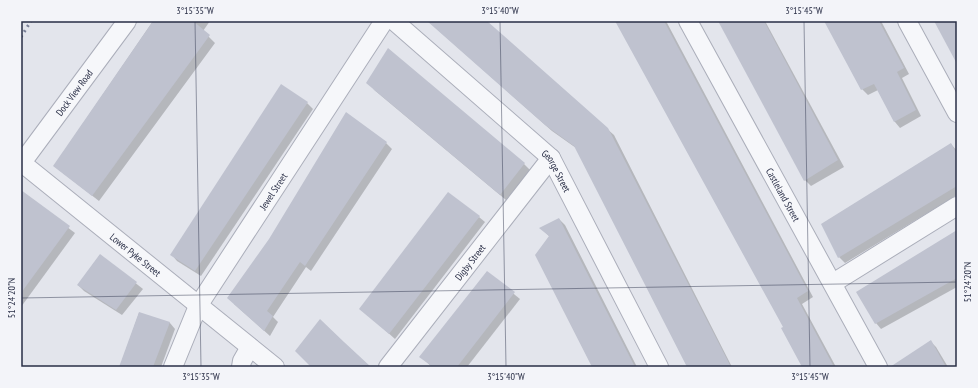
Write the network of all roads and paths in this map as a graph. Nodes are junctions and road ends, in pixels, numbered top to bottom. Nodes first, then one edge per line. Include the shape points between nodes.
1 (127, 21) edge
2 (384, 21) edge
3 (394, 21) edge
4 (688, 21) edge
5 (907, 21) edge
6 (957, 113) edge
7 (551, 158) junction
8 (21, 163) edge
9 (957, 206) edge
10 (833, 283) junction
11 (198, 306) junction
12 (250, 347) junction
13 (173, 367) edge
14 (241, 367) edge
15 (275, 367) edge
16 (388, 367) edge
17 (660, 367) edge
18 (878, 367) edge

1 - 8 street, Dock View Road
2 - 11 street, Jewel Street
3 - 7 street, George Street
4 - 10 street, Castleland Street
5 - 6 street
7 - 16 street, Digby Street
7 - 17 street, George Street
8 - 11 street, Lower Pyke Street
9 - 10 street
10 - 18 street, Castleland Street
11 - 12 street, Lower Pyke Street
11 - 13 street, Jewel Street
12 - 14 street
12 - 15 street, Lower Pyke Street

